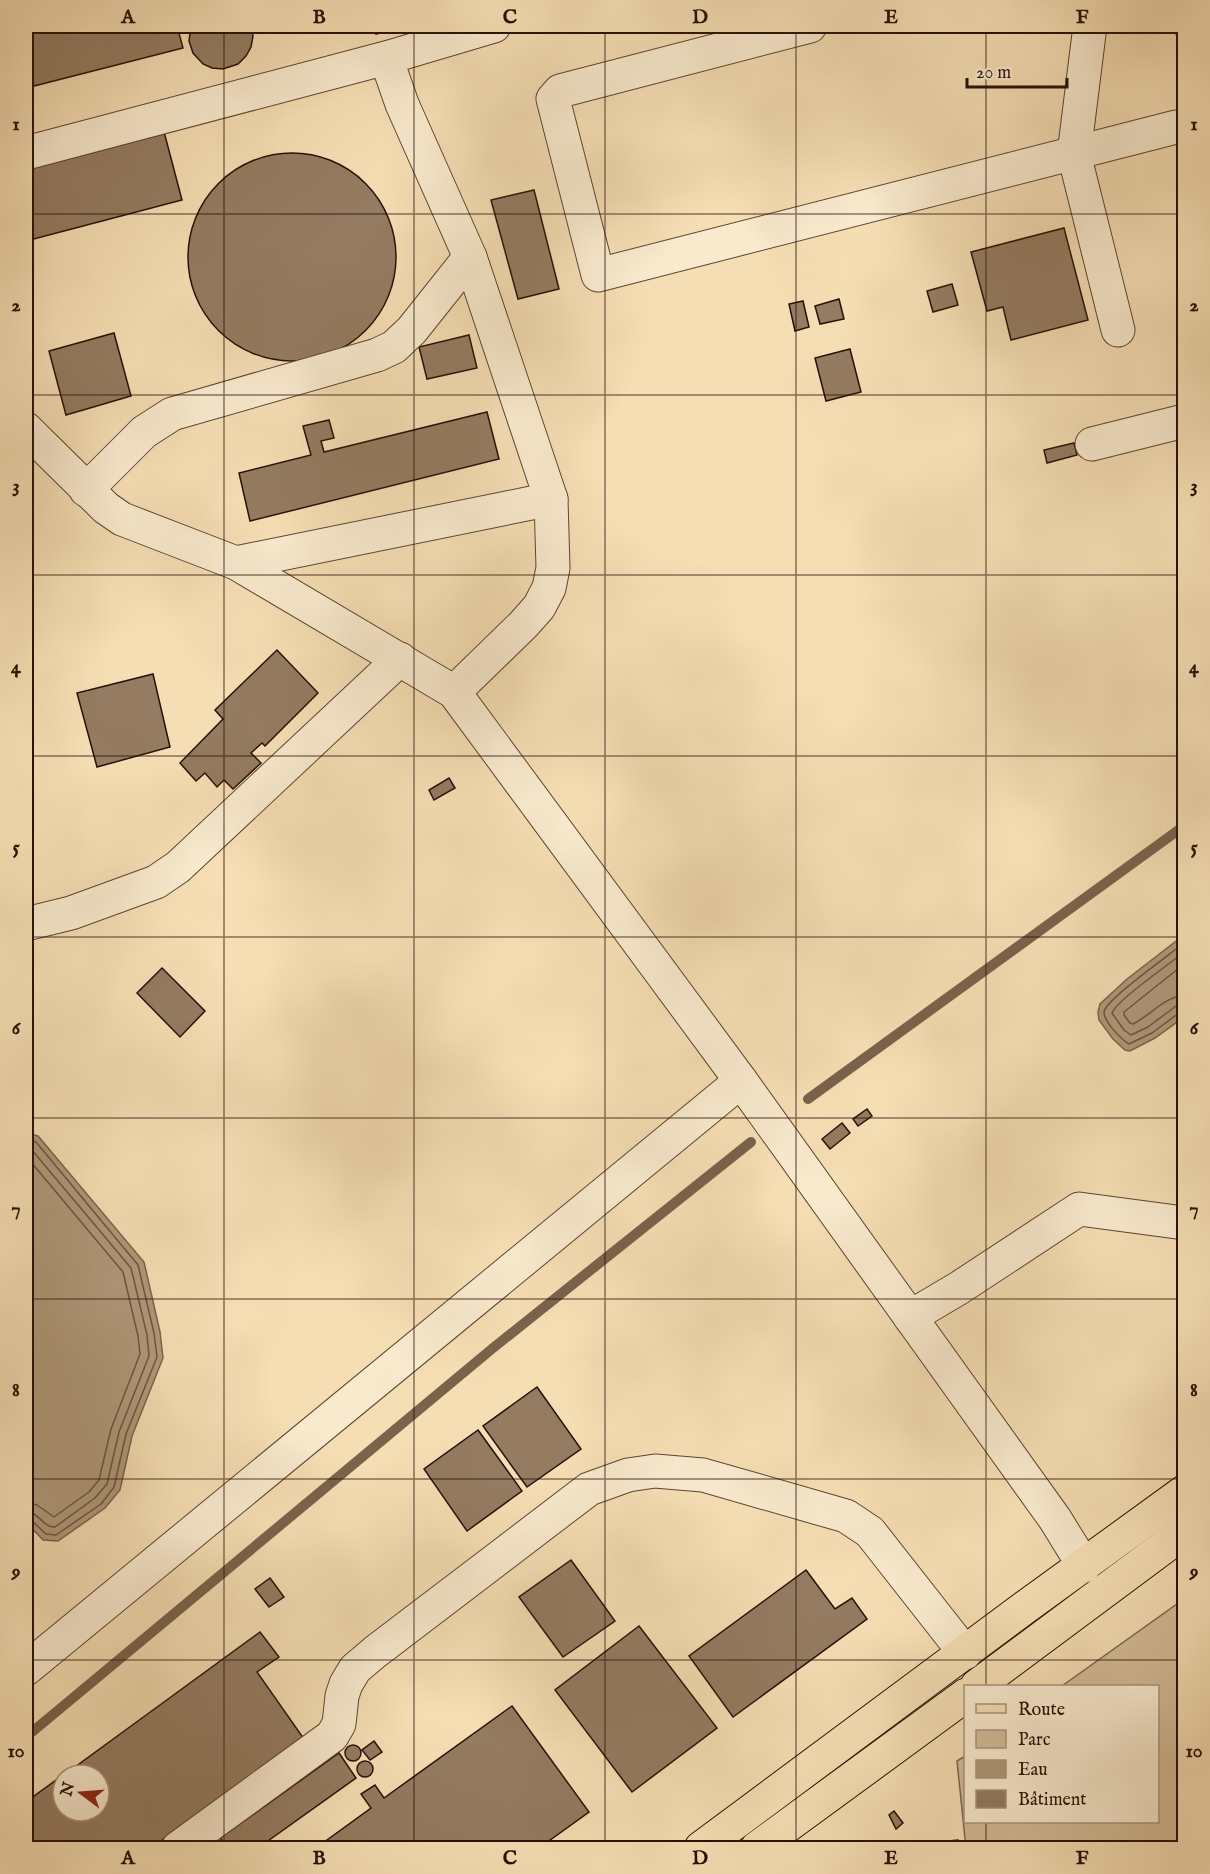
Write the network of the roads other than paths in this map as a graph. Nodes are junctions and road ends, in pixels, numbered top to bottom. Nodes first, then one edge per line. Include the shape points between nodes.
1 (494, 26) edge
2 (810, 26) edge
3 (1090, 26) edge
4 (386, 58) junction
5 (1176, 128) dead end
6 (26, 153) edge
7 (1074, 154) junction
8 (470, 257) junction
9 (1118, 330) dead end
10 (1185, 421) edge
11 (26, 429) edge
12 (1092, 444) dead end
13 (86, 490) junction
14 (551, 500) junction
15 (236, 563) junction
16 (400, 659) junction
17 (454, 692) junction
18 (26, 924) edge
19 (741, 1081) junction
20 (1185, 1223) edge
21 (910, 1317) junction
22 (1185, 1492) edge
23 (1185, 1532) edge
24 (1084, 1566) junction
25 (965, 1653) junction
26 (26, 1669) edge
27 (977, 1685) edge
28 (964, 1696) edge
29 (178, 1848) edge
30 (701, 1848) edge
31 (757, 1848) edge

1 - 4 lane
2 - 7 lane via 560,91 553,99 598,275
3 - 7 lane
4 - 6 lane
4 - 8 lane via 402,104
5 - 7 lane
7 - 9 lane
8 - 13 lane via 394,347 172,414 144,432
8 - 14 lane
10 - 12 lane
11 - 13 lane
13 - 15 lane via 122,519
14 - 15 lane
14 - 17 lane via 553,568 549,588 524,625
15 - 16 lane
16 - 17 lane
16 - 18 lane via 178,867 156,882 71,913
17 - 19 lane
19 - 21 lane
19 - 26 lane
20 - 21 lane via 1080,1209
21 - 24 lane
22 - 24 main road
23 - 27 main road
24 - 25 main road
25 - 29 lane via 870,1532 846,1516 703,1474 655,1471 628,1475 589,1489 375,1652 346,1683 339,1724 332,1736
25 - 30 main road
28 - 31 main road

